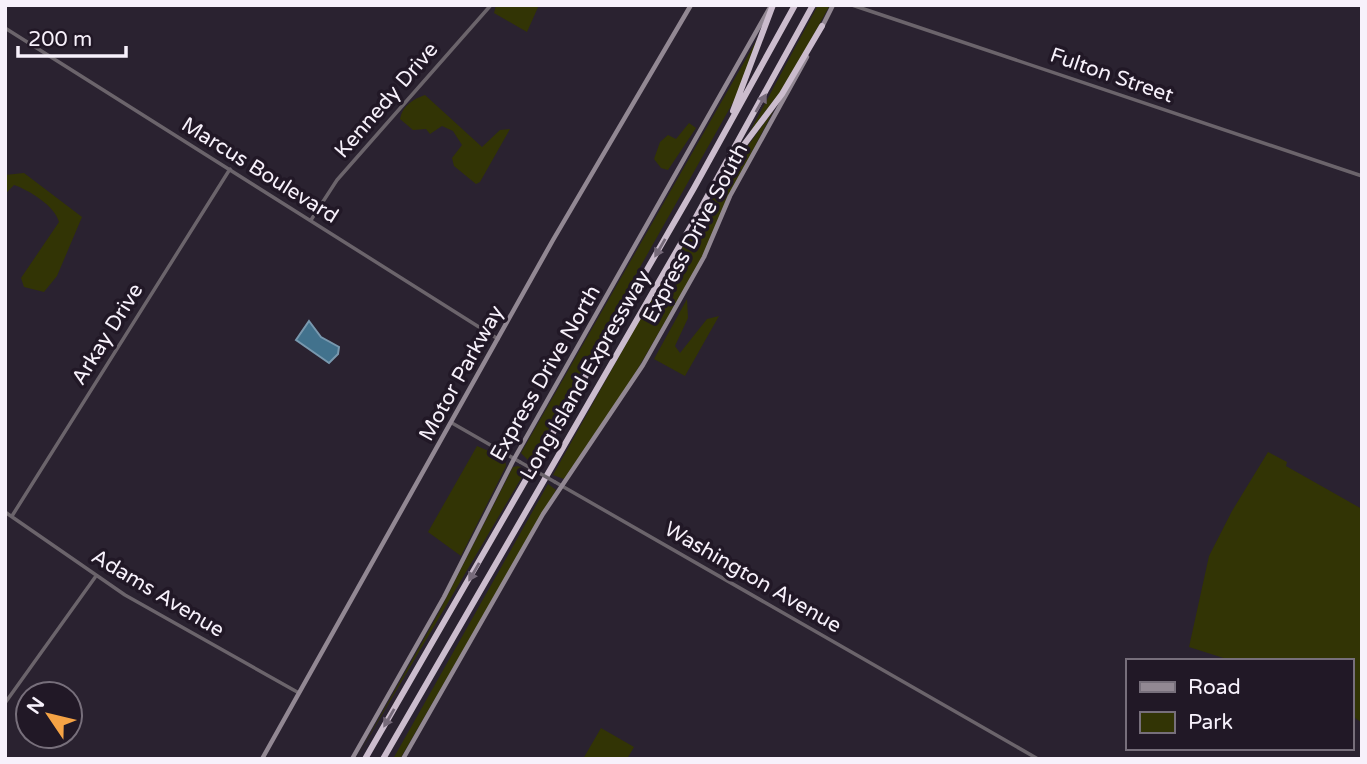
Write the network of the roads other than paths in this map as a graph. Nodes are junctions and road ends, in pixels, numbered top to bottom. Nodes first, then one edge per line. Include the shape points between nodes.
1 (491, 5) edge
2 (691, 5) edge
3 (772, 5) edge
4 (795, 5) edge
5 (813, 5) edge
6 (833, 5) edge
7 (852, 5) edge
8 (822, 26) junction
9 (5, 28) edge
10 (230, 169) junction
11 (1362, 176) edge
12 (694, 188) junction
13 (311, 220) junction
14 (691, 226) junction
15 (498, 339) junction
16 (452, 423) junction
17 (514, 458) junction
18 (561, 486) junction
19 (5, 512) edge
20 (12, 516) junction
21 (96, 576) junction
22 (299, 693) junction
23 (5, 703) edge
24 (366, 758) edge
25 (262, 759) edge
26 (352, 759) edge
27 (383, 759) edge
28 (403, 759) edge
29 (1038, 759) edge

1 - 13 street, Kennedy Drive via 337,180
2 - 15 main road, Motor Parkway
3 - 12 highway via 746,83
3 - 17 main road, Express Drive North
4 - 12 highway, Long Island Expressway
14 -> 5 highway, Long Island Expressway
6 - 8 main road, Express Drive South
7 - 11 street, Fulton Street
8 - 14 highway via 785,89
8 - 18 main road, Express Drive South via 730,196 701,262 629,388
9 - 10 street, Marcus Boulevard
10 - 13 street, Marcus Boulevard
10 - 20 street, Arkay Drive
12 -> 24 highway, Long Island Expressway
13 - 15 street, Marcus Boulevard
14 - 27 highway, Long Island Expressway
15 - 16 main road, Motor Parkway
16 - 17 street, Washington Avenue
16 - 22 main road, Motor Parkway
17 - 18 street, Washington Avenue, bridge
17 - 26 main road, Express Drive North via 444,597
18 - 28 main road, Express Drive South
18 - 29 street, Washington Avenue
19 - 20 street, Adams Avenue
20 - 21 street, Adams Avenue
21 - 22 street, Adams Avenue
21 - 23 street
22 - 25 main road, Motor Parkway

